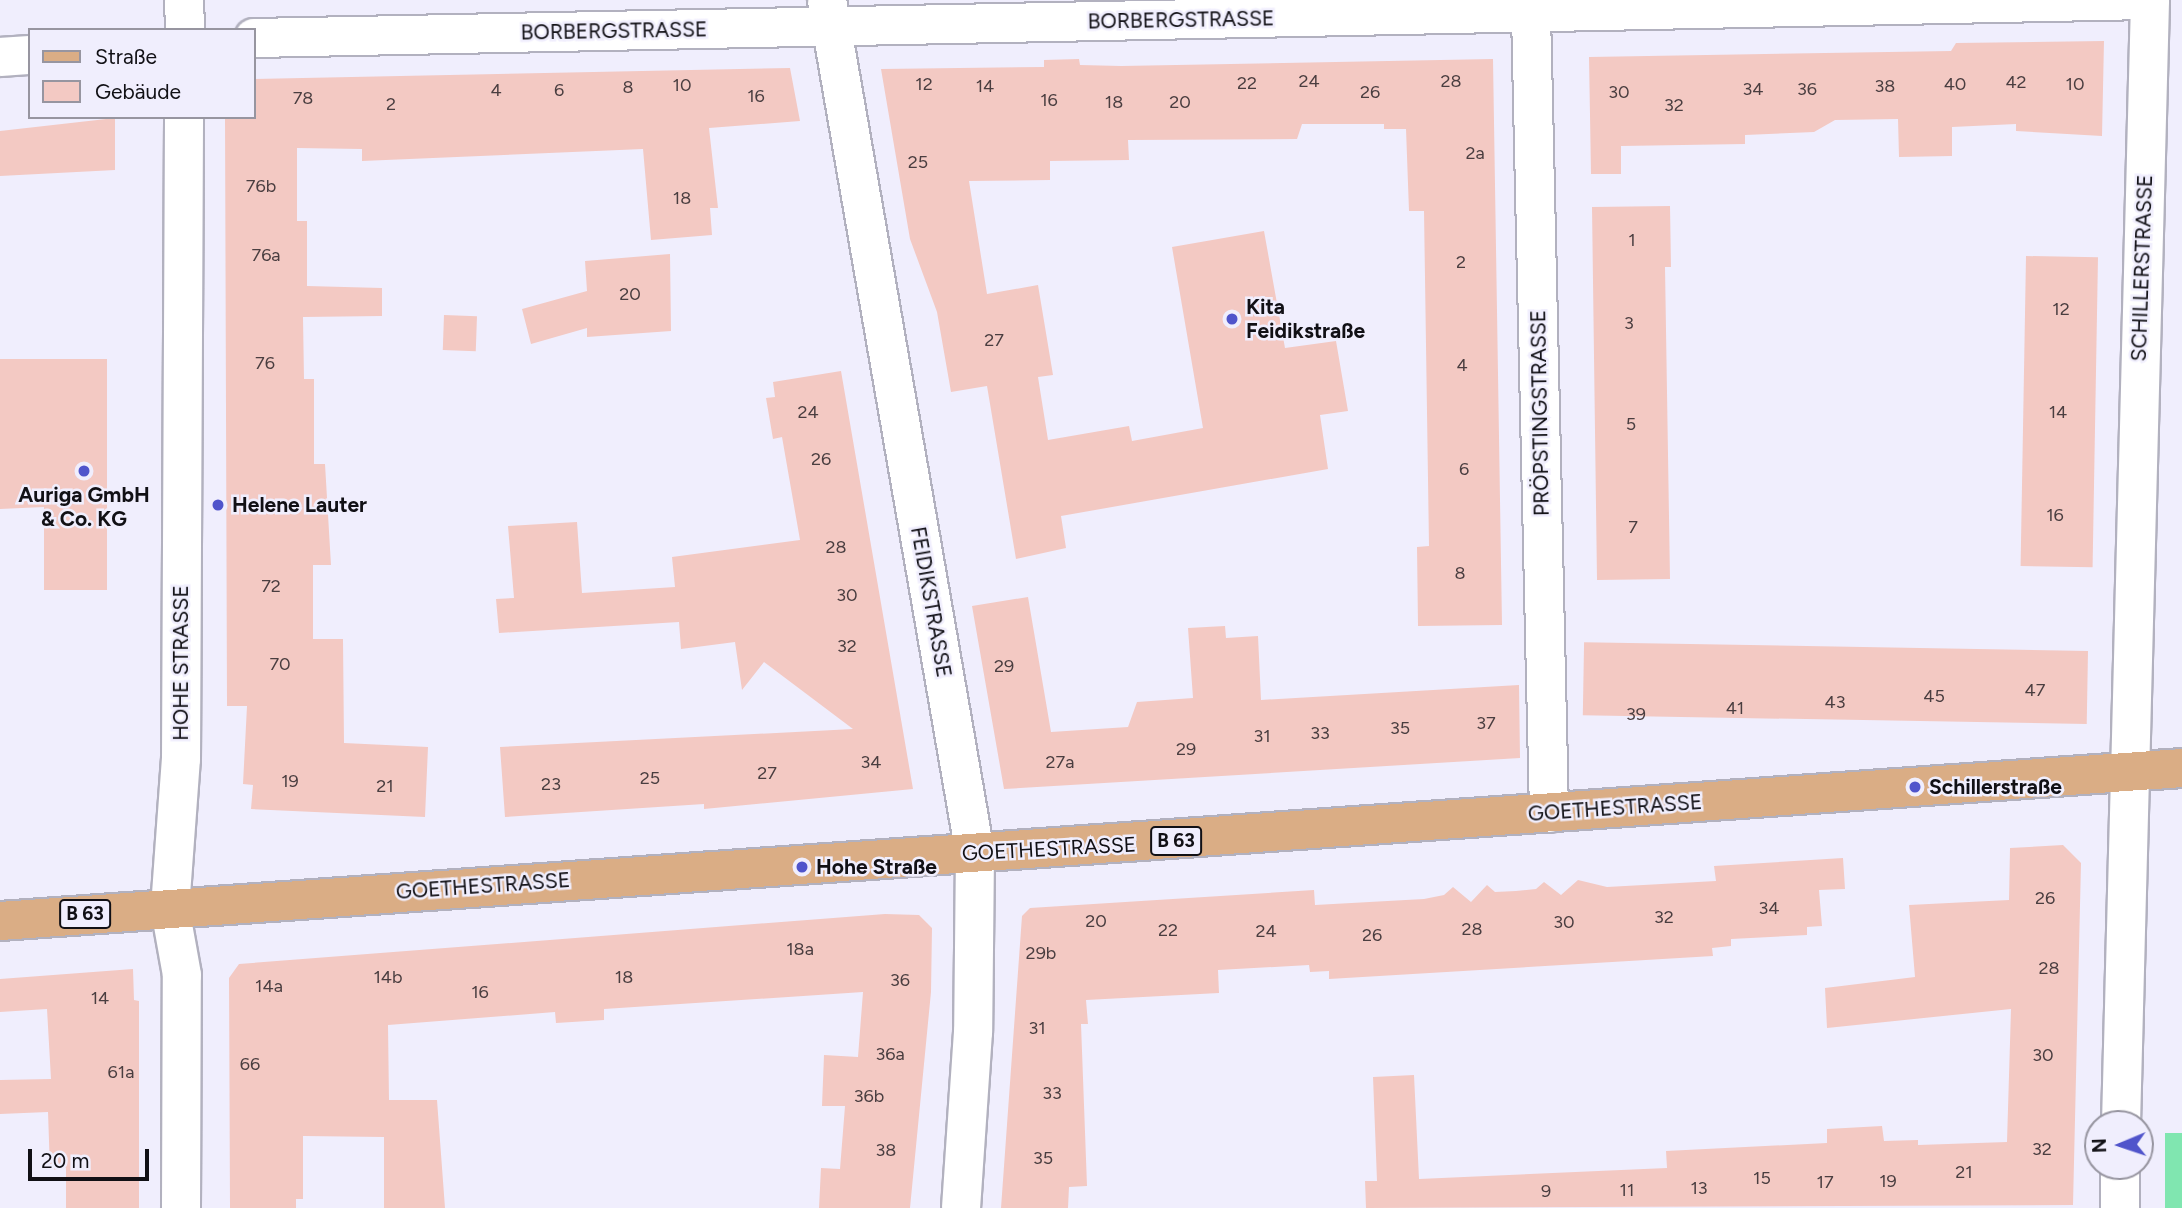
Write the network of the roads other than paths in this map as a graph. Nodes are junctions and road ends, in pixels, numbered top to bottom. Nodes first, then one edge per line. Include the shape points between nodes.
1 (184, 0) edge
2 (2150, 0) edge
3 (1531, 13) junction
4 (830, 14) edge
5 (185, 28) edge
6 (256, 38) edge
7 (28, 55) edge
8 (0, 57) edge
9 (184, 119) edge
10 (2182, 768) edge
11 (2128, 772) junction
12 (1549, 813) junction
13 (975, 853) junction
14 (170, 908) junction
15 (0, 921) edge
16 (2121, 1110) edge
17 (2120, 1180) edge
18 (181, 1208) edge
19 (961, 1208) edge
20 (2120, 1208) edge

1 - 5 street
2 - 3 street, BORBERGSTRASSE
2 - 11 street, SCHILLERSTRASSE
3 - 4 street, BORBERGSTRASSE
3 - 12 street, PRÖPSTINGSTRASSE
4 - 6 street, BORBERGSTRASSE
4 - 13 street, FEIDIKSTRASSE
7 - 8 street
9 - 14 street, HOHE STRASSE via 181,759
10 - 11 main road, GOETHESTRASSE / B 63
11 - 12 main road, GOETHESTRASSE / B 63
11 - 16 street, SCHILLERSTRASSE
12 - 13 main road, GOETHESTRASSE / B 63
13 - 14 main road, GOETHESTRASSE / B 63
13 - 19 street, FEIDIKSTRASSE via 973,1032
14 - 15 main road, GOETHESTRASSE / B 63
14 - 18 street, HOHE STRASSE via 182,975
17 - 20 street

